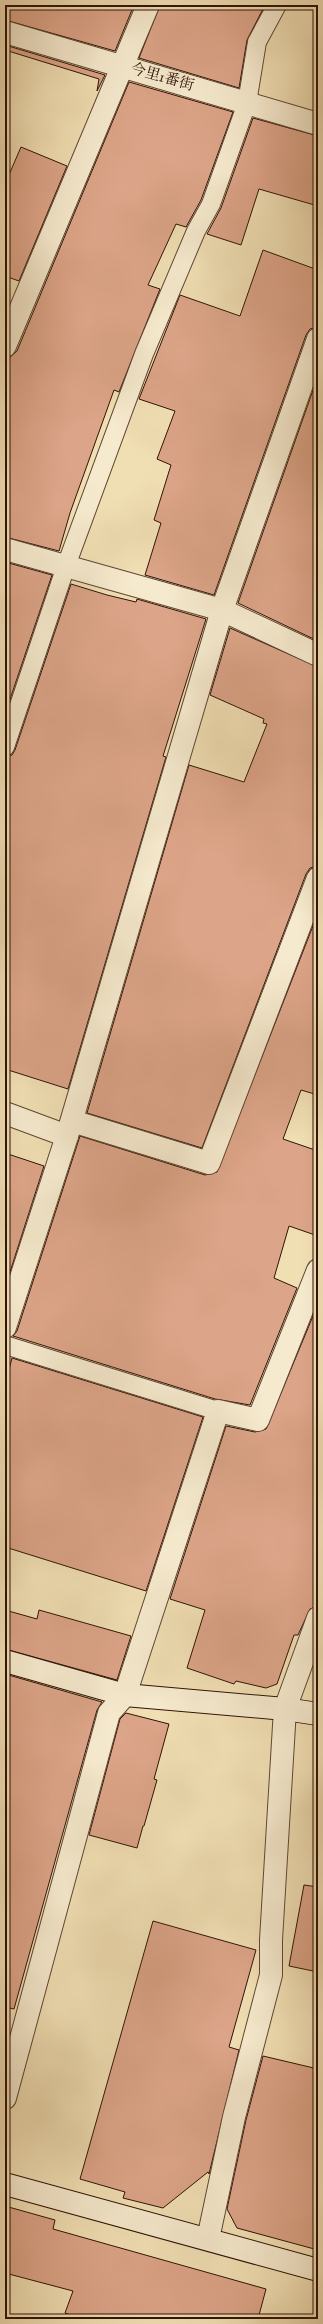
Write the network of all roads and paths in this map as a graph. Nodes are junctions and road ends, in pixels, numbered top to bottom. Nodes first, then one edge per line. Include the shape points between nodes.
1 (148, 5) edge
2 (277, 5) edge
3 (5, 32) edge
4 (124, 67) junction
5 (246, 103) junction
6 (318, 124) edge
7 (318, 339) edge
8 (5, 346) edge
9 (5, 549) edge
10 (66, 566) junction
11 (222, 610) junction
12 (318, 655) edge
13 (5, 747) edge
14 (318, 878) edge
15 (5, 1113) edge
16 (69, 1129) junction
17 (316, 1283) edge
18 (7, 1314) edge
19 (5, 1345) edge
20 (218, 1411) junction
21 (318, 1618) edge
22 (5, 1661) edge
23 (125, 1695) junction
24 (284, 1709) junction
25 (318, 1714) edge
26 (5, 2098) edge
27 (5, 2184) edge
28 (208, 2239) junction
29 (318, 2270) edge

1 - 4 street
2 - 5 lane via 257,42
3 - 4 street, 今里1番街
4 - 5 street, 今里1番街
4 - 8 street
5 - 6 street, 今里1番街
5 - 10 lane via 212,204 196,231 144,354
7 - 11 street
9 - 10 street
10 - 11 street
10 - 13 lane
11 - 12 street
11 - 16 street
14 - 16 street via 209,1163
15 - 16 street
16 - 18 street
17 - 20 street via 258,1420
19 - 20 lane
20 - 23 street
21 - 24 street
22 - 23 street
23 - 24 street
23 - 26 street via 109,1713
24 - 25 street
24 - 28 street via 271,1974 234,2118
27 - 28 street
28 - 29 street

